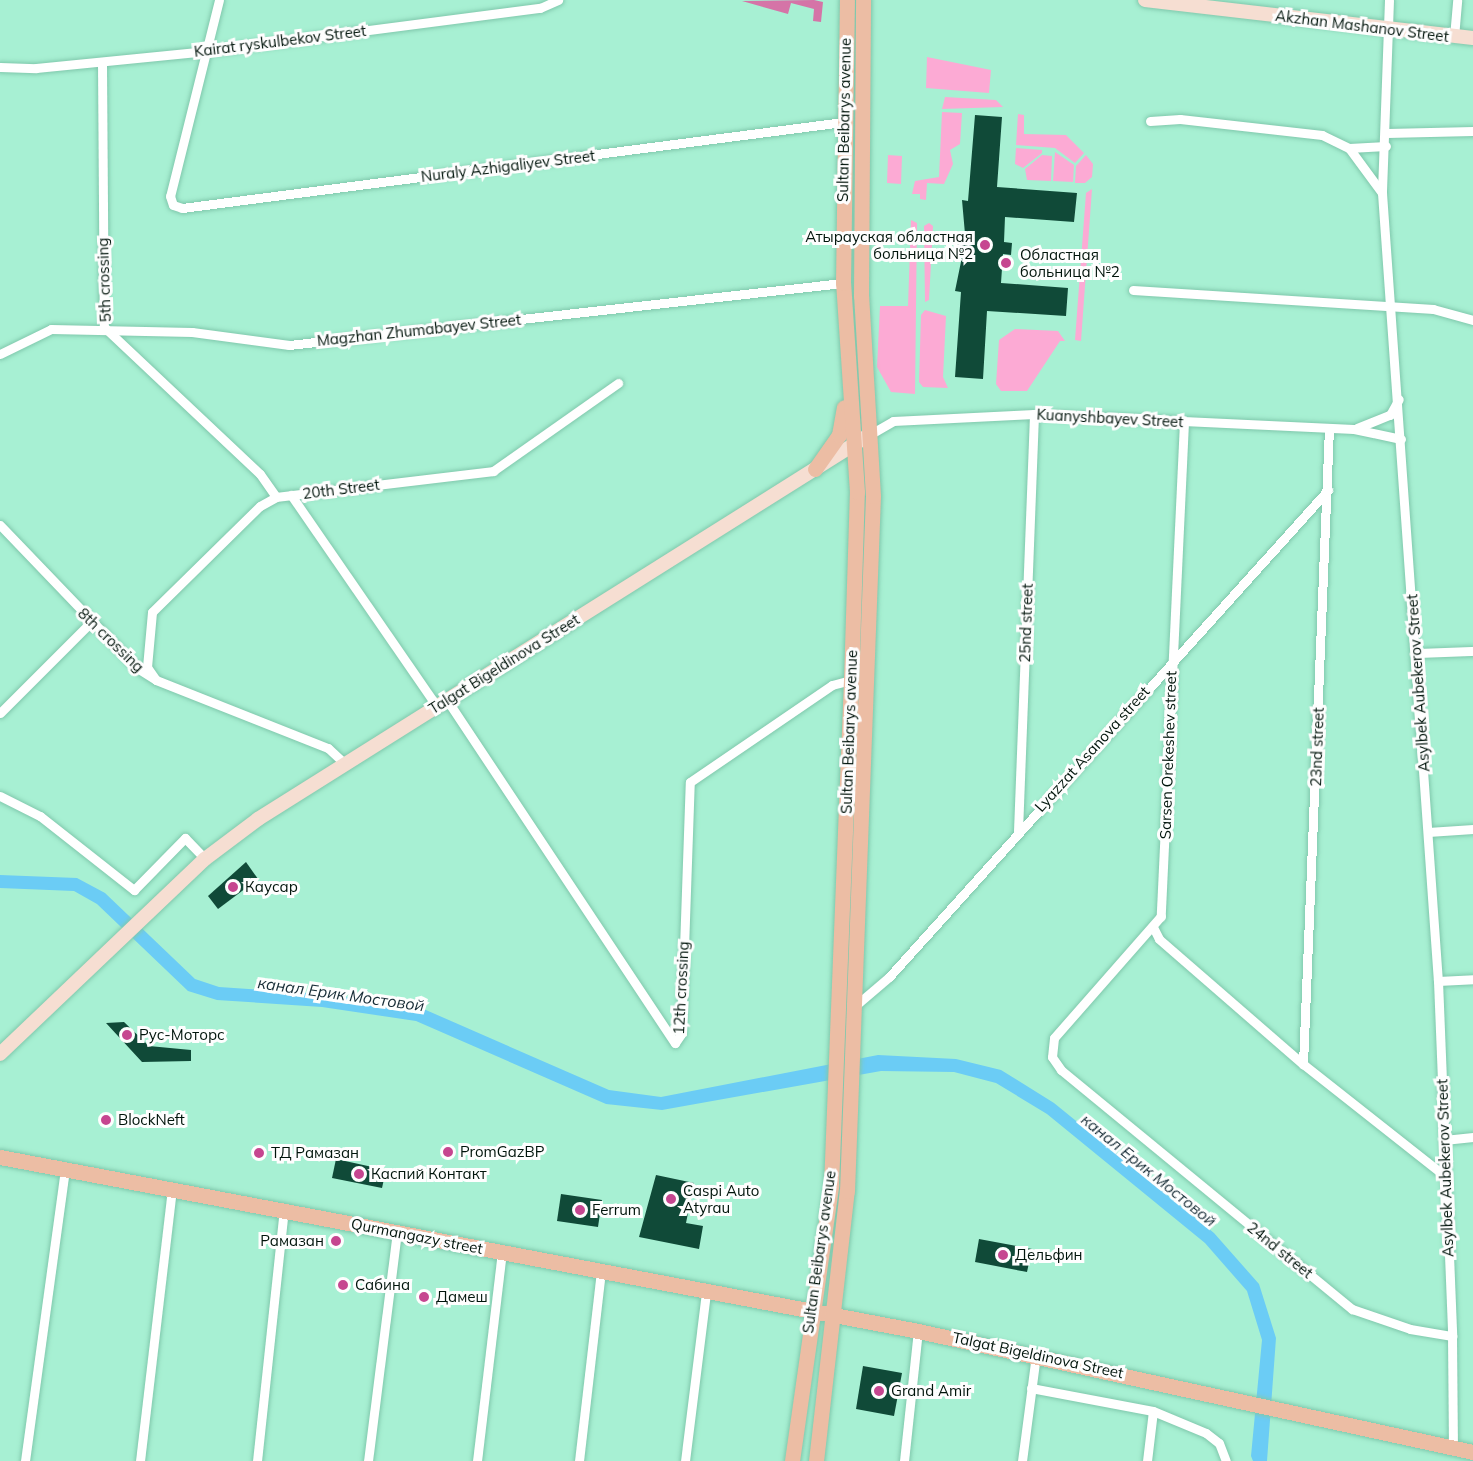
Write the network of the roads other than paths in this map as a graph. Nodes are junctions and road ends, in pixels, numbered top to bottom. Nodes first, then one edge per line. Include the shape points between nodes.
1 (219, 0) edge
2 (558, 0) edge
3 (847, 0) edge
4 (863, 0) edge
5 (1145, 0) edge
6 (1389, 0) edge
7 (1456, 0) edge
8 (1391, 30) junction
9 (1454, 37) junction
10 (1473, 38) edge
11 (207, 51) junction
12 (102, 63) junction
13 (0, 67) edge
14 (1150, 121) dead end
15 (843, 122) junction
16 (1473, 131) edge
17 (1387, 133) junction
18 (1386, 146) junction
19 (1348, 148) junction
20 (1382, 193) junction
21 (843, 282) junction
22 (1133, 290) dead end
23 (1391, 308) junction
24 (1473, 320) edge
25 (104, 327) junction
26 (0, 354) edge
27 (618, 383) dead end
28 (847, 384) junction
29 (1399, 399) junction
30 (1034, 414) junction
31 (1184, 422) junction
32 (1329, 429) junction
33 (1354, 429) junction
34 (869, 435) junction
35 (1401, 439) junction
36 (853, 444) junction
37 (814, 469) junction
38 (1328, 490) junction
39 (291, 495) junction
40 (276, 497) junction
41 (0, 525) edge
42 (90, 622) junction
43 (1473, 651) edge
44 (1416, 653) junction
45 (1172, 659) junction
46 (156, 680) junction
47 (851, 680) junction
48 (442, 703) junction
49 (0, 713) edge
50 (344, 763) junction
51 (0, 796) edge
52 (1473, 829) edge
53 (1018, 831) junction
54 (1428, 832) junction
55 (205, 859) junction
56 (1153, 927) junction
57 (1473, 979) edge
58 (1438, 981) junction
59 (855, 1006) junction
60 (1051, 1048) joint
61 (0, 1054) edge
62 (1303, 1064) junction
63 (1473, 1137) edge
64 (1444, 1140) junction
65 (0, 1156) edge
66 (65, 1169) junction
67 (1446, 1177) junction
68 (172, 1189) junction
69 (284, 1210) junction
70 (397, 1232) junction
71 (502, 1252) junction
72 (601, 1271) junction
73 (816, 1277) junction
74 (837, 1285) junction
75 (706, 1292) junction
76 (782, 1307) junction
77 (811, 1312) junction
78 (834, 1316) junction
79 (861, 1321) junction
80 (918, 1330) junction
81 (1452, 1336) junction
82 (832, 1337) junction
83 (807, 1340) junction
84 (1036, 1355) junction
85 (1031, 1388) junction
86 (1152, 1411) junction
87 (1453, 1447) junction
88 (1473, 1452) edge
89 (25, 1461) edge
90 (140, 1461) edge
91 (257, 1461) edge
92 (368, 1461) edge
93 (477, 1461) edge
94 (579, 1461) edge
95 (685, 1461) edge
96 (792, 1461) edge
97 (816, 1461) edge
98 (903, 1461) edge
99 (1022, 1461) edge
100 (1147, 1461) edge
101 (1226, 1461) edge

1 - 11 street
2 - 11 street, Kairat ryskulbekov Street via 540,8
3 - 15 main road, Sultan Beibarys avenue
4 - 34 main road, Sultan Beibarys avenue via 861,296
5 - 8 street, Akzhan Mashanov Street
6 - 8 street, Asylbek Aubekerov Street
7 - 9 street
8 - 9 street, Akzhan Mashanov Street
8 - 17 street, Asylbek Aubekerov Street
9 - 10 street, Akzhan Mashanov Street
11 - 12 street, Kairat ryskulbekov Street
11 - 15 street, Nuraly Azhigaliyev Street via 170,196 173,205
12 - 13 street, Kairat ryskulbekov Street
12 - 25 street, 5th crossing
14 - 19 street via 1180,119 1322,135
15 - 21 main road, Sultan Beibarys avenue
16 - 17 street
17 - 18 street, Asylbek Aubekerov Street
18 - 19 street
18 - 20 street, Asylbek Aubekerov Street
19 - 20 street
20 - 23 street, Asylbek Aubekerov Street
21 - 25 street, Magzhan Zhumabayev Street via 289,345
21 - 28 main road, Sultan Beibarys avenue
22 - 23 street
23 - 24 street via 1433,309
23 - 29 street, Asylbek Aubekerov Street
25 - 26 street, Magzhan Zhumabayev Street via 51,329
25 - 40 street, 5th crossing via 260,474
27 - 39 street, 20th Street via 493,471
28 - 36 main road, Sultan Beibarys avenue
28 - 37 main road via 839,435
29 - 33 street, Kuanyshbayev Street via 1390,414
29 - 35 street, Asylbek Aubekerov Street
30 - 31 street, Kuanyshbayev Street
30 - 34 street, Kuanyshbayev Street via 892,421
30 - 53 street, 25nd street
31 - 32 street, Kuanyshbayev Street
31 - 45 street, Sarsen Orekeshev street
32 - 33 street, Kuanyshbayev Street
32 - 38 street, 23nd street
33 - 35 street, Kuanyshbayev Street
34 - 36 street, Talgat Bigeldinova Street
34 - 59 main road, Sultan Beibarys avenue via 873,496
35 - 44 street, Asylbek Aubekerov Street
36 - 37 street, Talgat Bigeldinova Street
36 - 47 main road, Sultan Beibarys avenue via 857,492
37 - 48 street, Talgat Bigeldinova Street
38 - 45 street, Lyazzat Asanova street
38 - 62 street, 23nd street
39 - 40 street, 20th Street
39 - 48 street
40 - 46 street, 20th Street via 260,506 152,612 147,667
41 - 42 street, 8th crossing
42 - 46 street, 8th crossing
42 - 49 street
43 - 44 street
44 - 54 street, Asylbek Aubekerov Street
45 - 53 street, Lyazzat Asanova street
45 - 56 street, Sarsen Orekeshev street via 1161,916
46 - 50 street, 8th crossing via 328,748
47 - 48 street, 12th crossing via 832,686 690,782 681,1034 675,1043
47 - 73 main road, Sultan Beibarys avenue via 831,1186
48 - 50 street, Talgat Bigeldinova Street
50 - 55 street, Talgat Bigeldinova Street
51 - 55 street via 40,816 134,890 185,838
52 - 54 street
53 - 59 street, Lyazzat Asanova street via 889,977
54 - 58 street, Asylbek Aubekerov Street
55 - 61 street, Talgat Bigeldinova Street
56 - 60 street, Sarsen Orekeshev street via 1054,1038
56 - 62 street via 1159,939
57 - 58 street
58 - 64 street, Asylbek Aubekerov Street
59 - 74 main road, Sultan Beibarys avenue via 847,1191
60 - 81 street, 24nd street via 1061,1070 1352,1309 1391,1324
62 - 67 street
63 - 64 street
64 - 67 street, Asylbek Aubekerov Street
65 - 66 main road, Qurmangazy street
66 - 68 main road, Qurmangazy street
66 - 89 street
67 - 81 street, Asylbek Aubekerov Street
68 - 69 main road, Qurmangazy street
68 - 90 street
69 - 70 main road, Qurmangazy street
69 - 91 street
70 - 71 main road, Qurmangazy street
70 - 92 street
71 - 72 main road, Qurmangazy street
71 - 93 street
72 - 75 main road, Qurmangazy street
72 - 94 street
73 - 76 main road via 801,1299
73 - 77 main road, Sultan Beibarys avenue
74 - 78 main road, Sultan Beibarys avenue
74 - 79 main road via 843,1306
75 - 76 main road, Qurmangazy street
75 - 95 street
76 - 77 main road, Qurmangazy street
76 - 83 main road via 800,1318
77 - 78 main road, Qurmangazy street
77 - 83 main road, Sultan Beibarys avenue
78 - 79 main road, Talgat Bigeldinova Street
78 - 82 main road, Sultan Beibarys avenue
79 - 80 main road, Talgat Bigeldinova Street
79 - 82 main road via 842,1325
80 - 84 main road, Talgat Bigeldinova Street
80 - 98 street
81 - 87 street
82 - 97 main road, Sultan Beibarys avenue
83 - 96 main road, Sultan Beibarys avenue
84 - 85 street
84 - 87 main road, Talgat Bigeldinova Street
85 - 86 street
85 - 99 street
86 - 100 street
86 - 101 street via 1206,1432 1219,1443
87 - 88 main road, Talgat Bigeldinova Street

